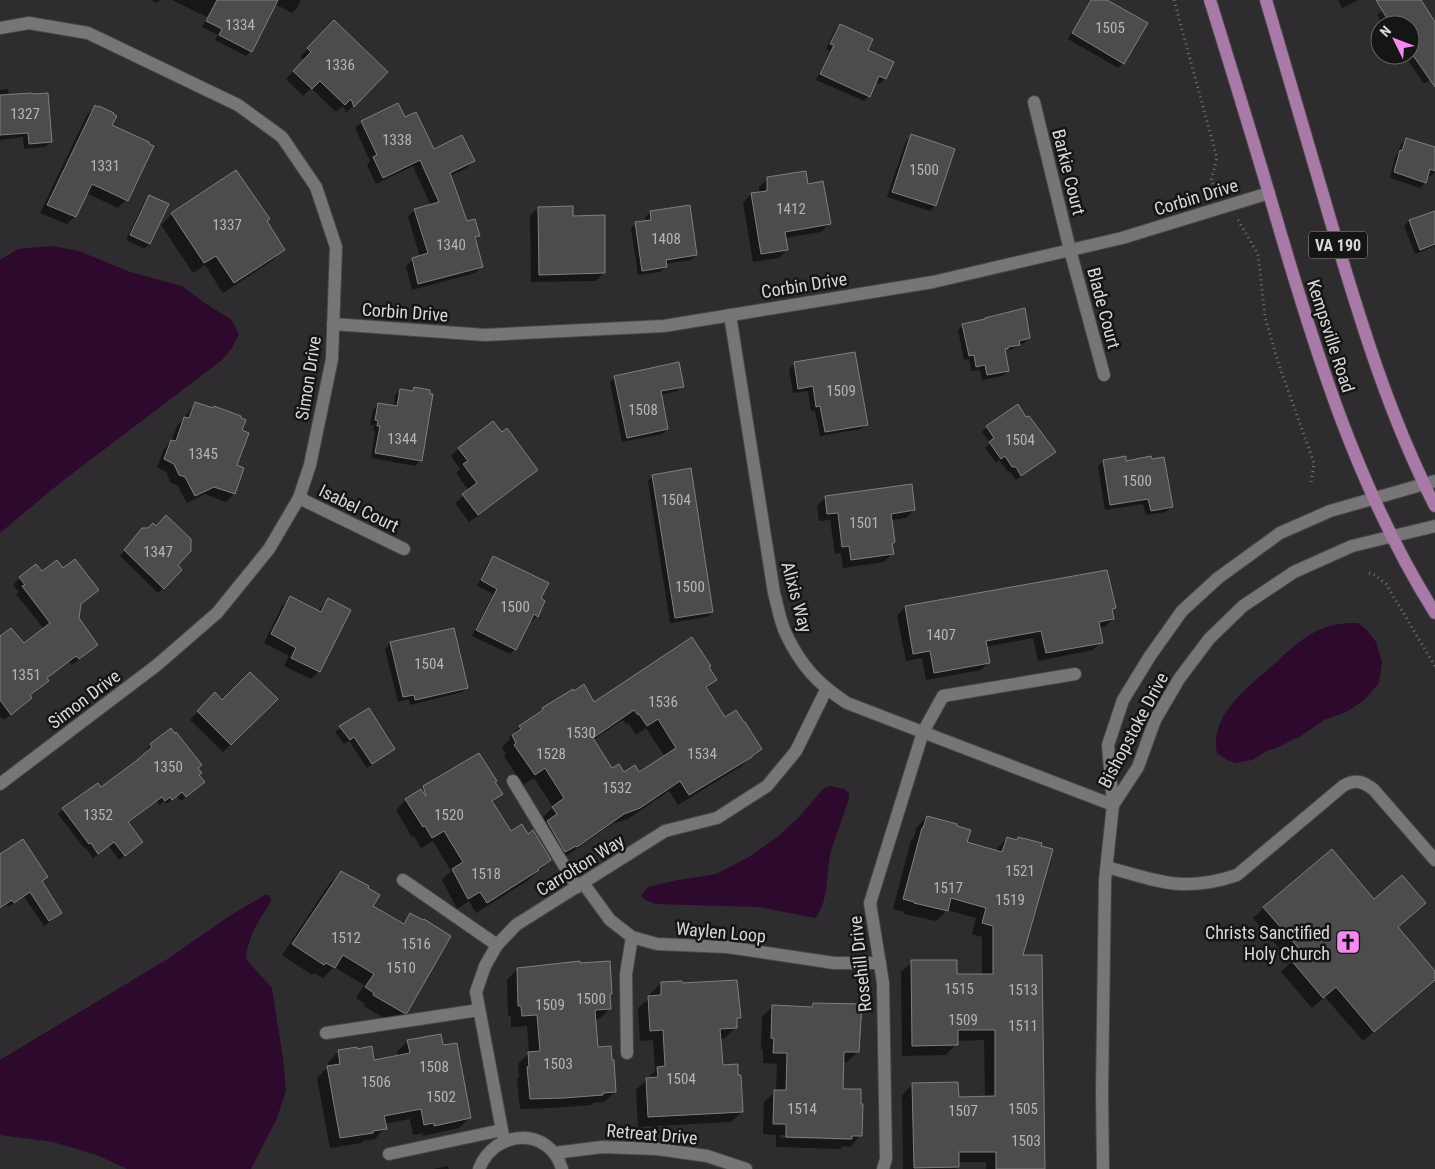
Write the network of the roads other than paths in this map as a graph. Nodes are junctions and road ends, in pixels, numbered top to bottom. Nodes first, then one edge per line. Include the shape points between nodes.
1 (1210, 0) edge
2 (1266, 0) edge
3 (0, 28) edge
4 (1034, 102) dead end
5 (1269, 193) junction
6 (1070, 250) junction
7 (730, 315) junction
8 (333, 324) junction
9 (1104, 375) dead end
10 (1430, 483) edge
11 (299, 498) junction
12 (1374, 498) junction
13 (1435, 506) edge
14 (1435, 526) edge
15 (1393, 538) junction
16 (404, 549) dead end
17 (1435, 613) edge
18 (1074, 674) dead end
19 (826, 690) junction
20 (923, 732) junction
21 (513, 781) dead end
22 (0, 784) edge
23 (1113, 805) junction
24 (1435, 860) edge
25 (1106, 867) junction
26 (403, 880) dead end
27 (580, 885) junction
28 (632, 937) junction
29 (497, 946) junction
30 (880, 963) junction
31 (479, 1010) junction
32 (326, 1033) dead end
33 (627, 1053) dead end
34 (503, 1135) junction
35 (554, 1153) junction
36 (389, 1154) dead end
37 (479, 1169) edge
38 (562, 1169) edge
39 (746, 1169) edge
40 (883, 1169) edge
41 (1103, 1169) edge

1 - 5 main road, Kempsville Road / VA 190
2 - 10 main road, Kempsville Road / VA 190 via 1382,385
3 - 8 street, Simon Drive via 29,23 88,33 238,105 282,137 316,187 336,247
4 - 6 street, Barkie Court
5 - 6 street, Corbin Drive via 1122,238
5 - 12 main road, Kempsville Road / VA 190 via 1337,410
6 - 7 street, Corbin Drive via 933,282
6 - 9 street, Blade Court
7 - 8 street, Corbin Drive via 664,326 485,335
7 - 19 street, Alixis Way via 774,593 786,634 806,670
8 - 11 street, Simon Drive via 332,358 310,465
10 - 12 street, Bishopstoke Drive
10 - 13 main road, Kempsville Road / VA 190
11 - 16 street, Isabel Court
11 - 22 street, Simon Drive via 269,549 216,613 157,665
12 - 15 main road, Kempsville Road / VA 190
12 - 23 street, Bishopstoke Drive via 1330,510 1280,533 1218,578 1182,611 1123,700 1108,745
14 - 15 street, Bishopstoke Drive
15 - 17 main road, Kempsville Road / VA 190
15 - 23 street, Bishopstoke Drive via 1352,546 1294,572 1243,606 1209,639 1179,679 1155,720 1138,767
18 - 20 street, Rosehill Drive via 943,696
19 - 20 street, Alixis Way via 847,704
19 - 27 street, Carrolton Way via 796,751 767,786 717,818 665,832
20 - 23 street, Alixis Way
20 - 30 street, Rosehill Drive via 870,903
21 - 27 street, Waylen Loop
23 - 25 street, Bishopstoke Drive
24 - 25 street via 1374,790 1356,781 1343,786 1237,874 1178,885
25 - 41 street, Bishopstoke Drive
26 - 29 street
27 - 28 street, Waylen Loop via 610,920
27 - 29 street, Carrolton Way via 516,925
28 - 30 street, Waylen Loop via 657,944 727,947 834,963
28 - 33 street via 626,974
29 - 31 street, Carrolton Way via 484,966 476,992
30 - 40 street, Rosehill Drive via 886,1159
31 - 32 street
31 - 34 street, Carrolton Way
34 - 35 street via 531,1139
34 - 36 street
34 - 37 street
35 - 38 street
35 - 39 street, Retreat Drive via 602,1146 657,1149 707,1156

